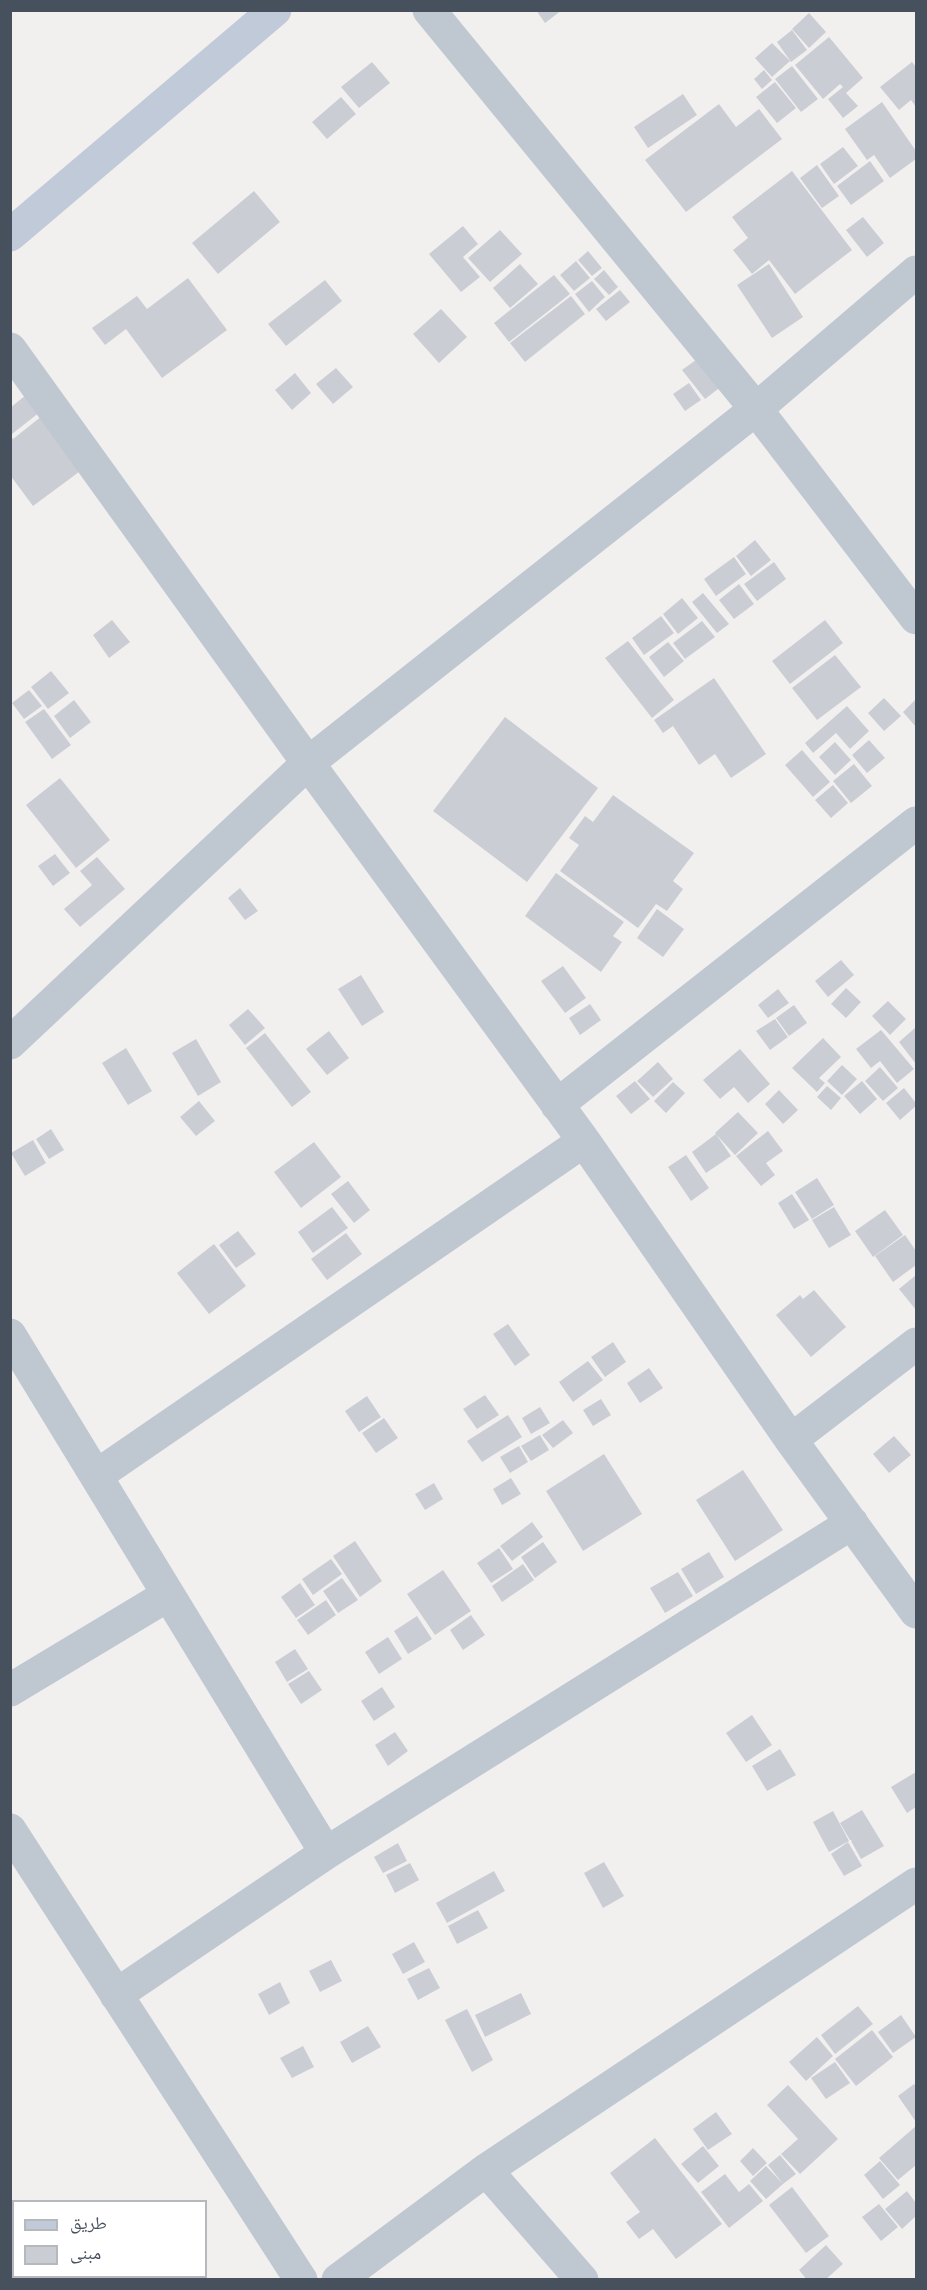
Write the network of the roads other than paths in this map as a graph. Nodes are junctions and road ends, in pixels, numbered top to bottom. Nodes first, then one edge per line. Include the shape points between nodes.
1 (275, 10) edge
2 (429, 10) edge
3 (10, 236) edge
4 (916, 272) edge
5 (10, 349) edge
6 (756, 410) junction
7 (916, 618) edge
8 (308, 763) junction
9 (916, 823) edge
10 (10, 1043) edge
11 (557, 1105) junction
12 (584, 1141) junction
13 (10, 1335) edge
14 (916, 1344) edge
15 (791, 1440) junction
16 (96, 1476) junction
17 (852, 1523) junction
18 (168, 1595) junction
19 (916, 1612) edge
20 (10, 1690) edge
21 (10, 1830) edge
22 (326, 1853) junction
23 (916, 1884) edge
24 (116, 1995) junction
25 (486, 2170) junction
26 (301, 2280) edge
27 (338, 2280) edge
28 (582, 2280) edge

1 - 3 street
2 - 6 street
4 - 6 street
5 - 8 street
6 - 7 street
6 - 8 street
8 - 10 street
8 - 11 street
9 - 11 street
11 - 12 street
12 - 15 street
12 - 16 street
13 - 16 street
14 - 15 street
15 - 17 street
16 - 18 street
17 - 19 street
17 - 22 street
18 - 20 street
18 - 22 street
21 - 24 street
22 - 24 street
23 - 25 street
24 - 26 street
25 - 27 street
25 - 28 street

